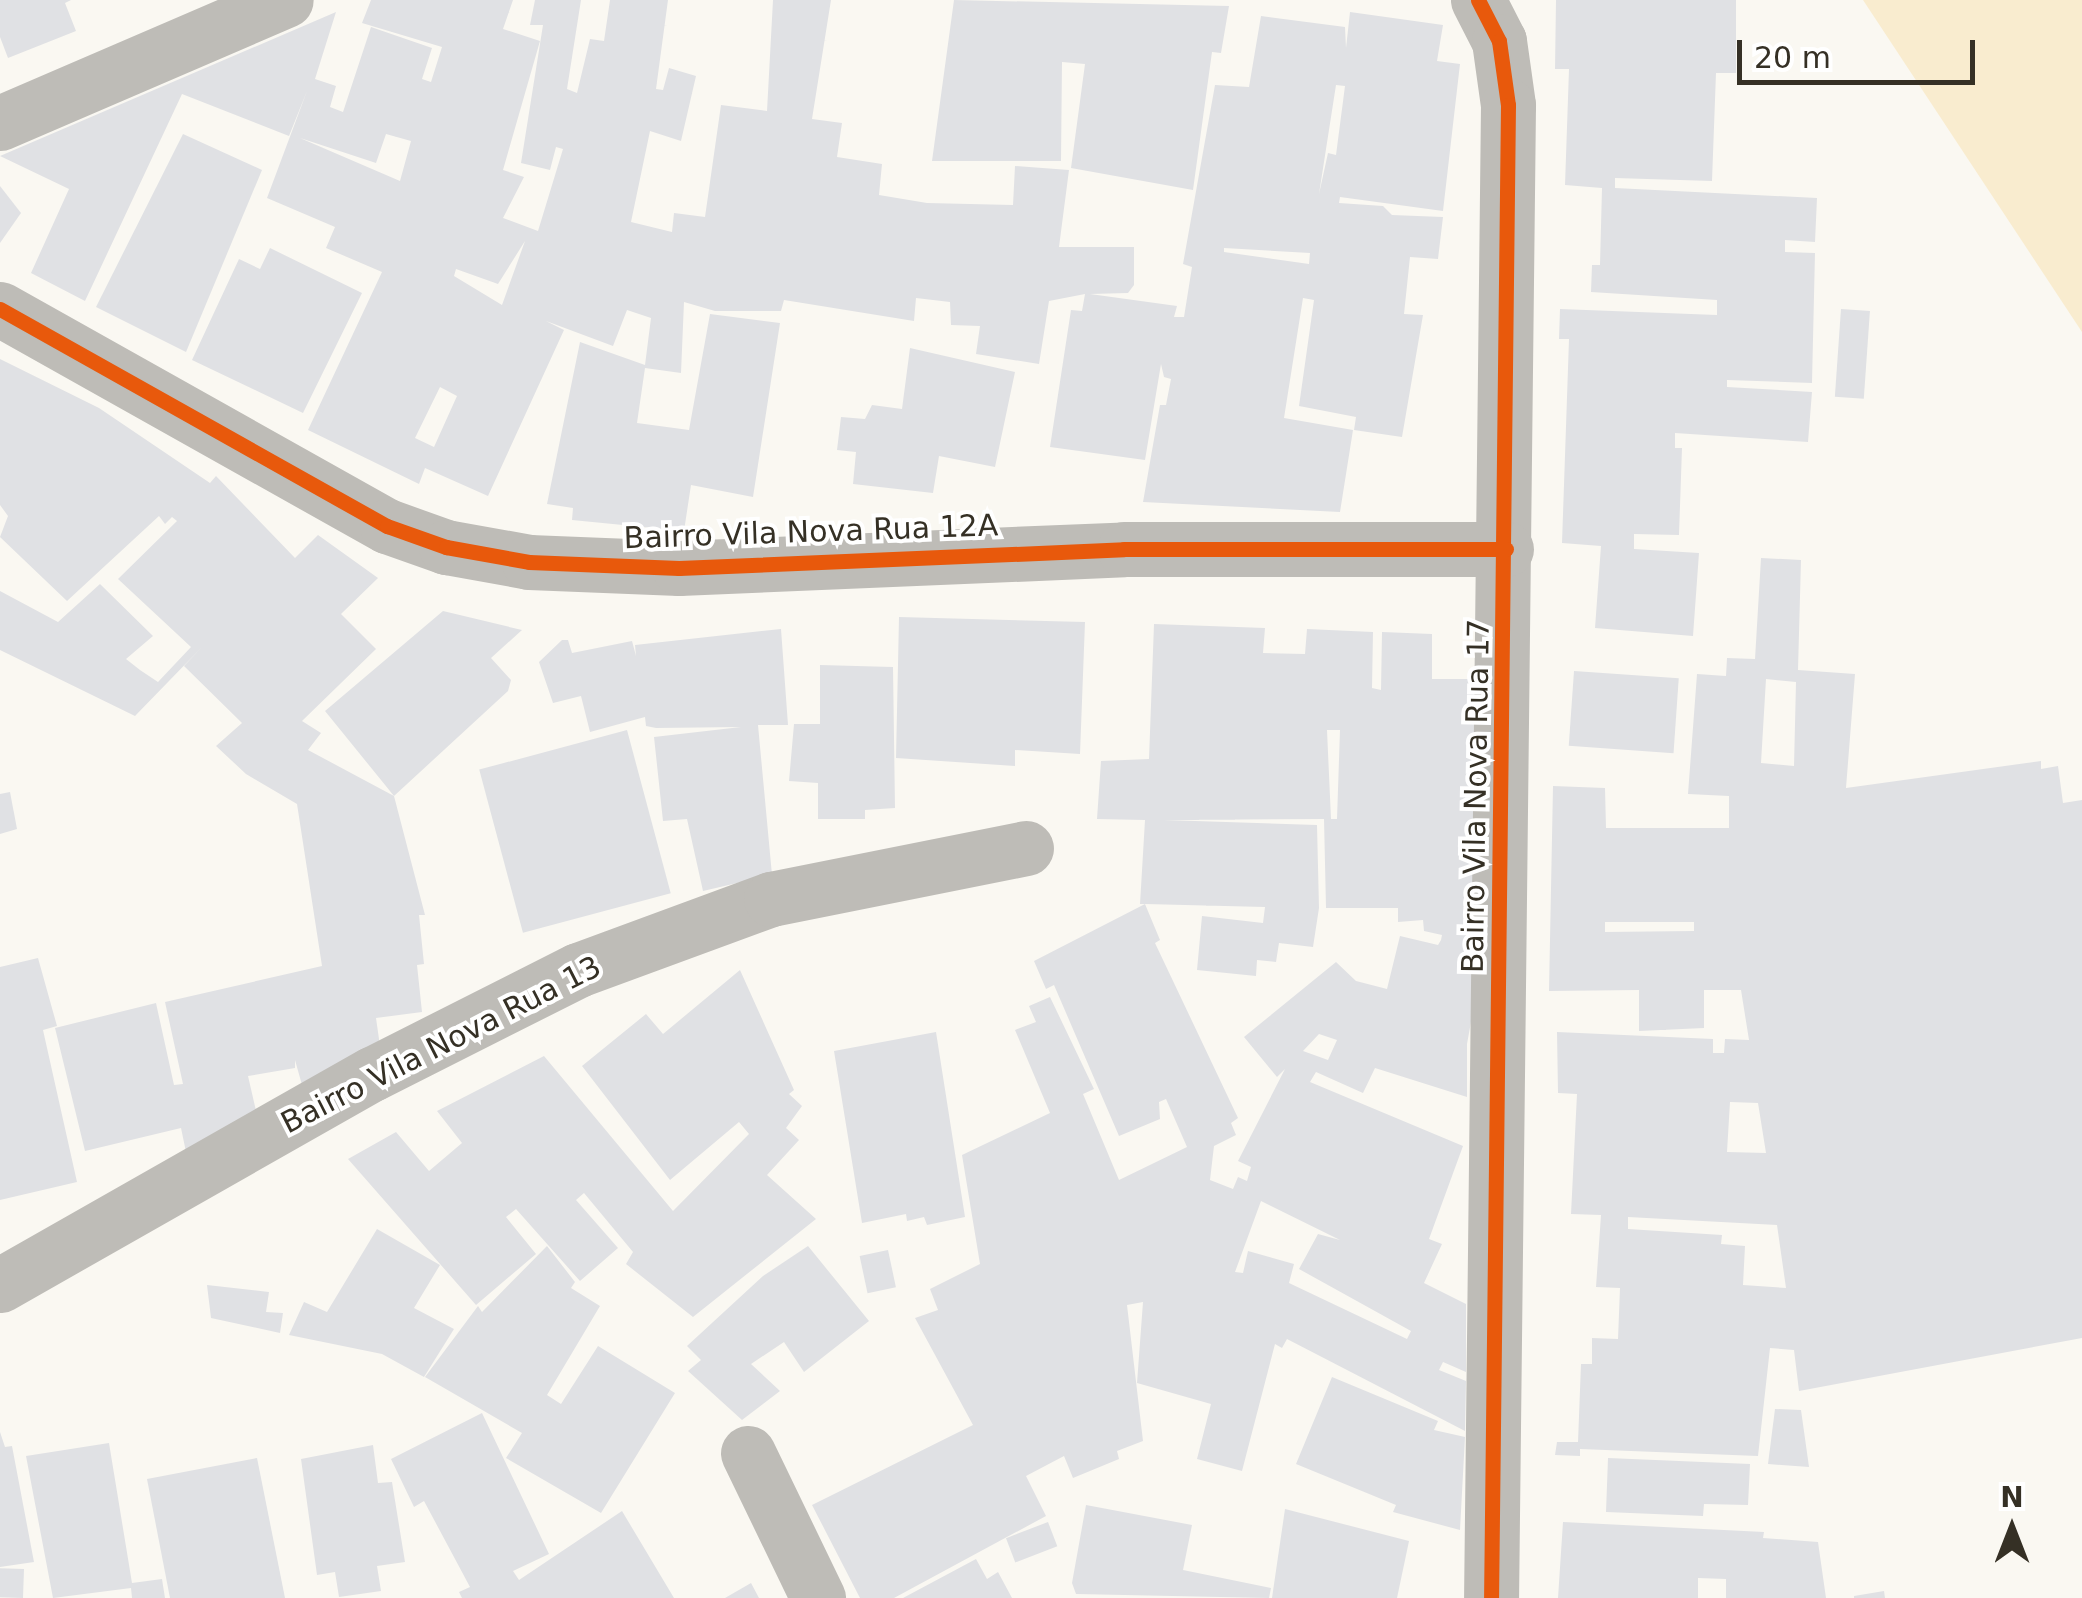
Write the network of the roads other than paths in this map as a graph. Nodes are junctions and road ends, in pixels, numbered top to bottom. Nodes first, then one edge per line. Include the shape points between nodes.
1 (286, 0) edge
2 (1478, 0) edge
3 (0, 123) edge
4 (0, 309) edge
5 (1506, 548) junction
6 (1026, 848) dead end
7 (0, 1284) edge
8 (748, 1452) dead end
9 (818, 1598) edge
10 (1491, 1598) edge

1 - 3 street
2 - 5 street, Bairro Vila Nova Rua 17 via 1499,41 1508,104 1502,276
4 - 5 street, Bairro Vila Nova Rua 12A via 387,526 446,547 529,562 679,568 1124,548
5 - 10 street, Bairro Vila Nova Rua 17
6 - 7 street, Bairro Vila Nova Rua 13 via 771,899 578,970 372,1074
8 - 9 street

